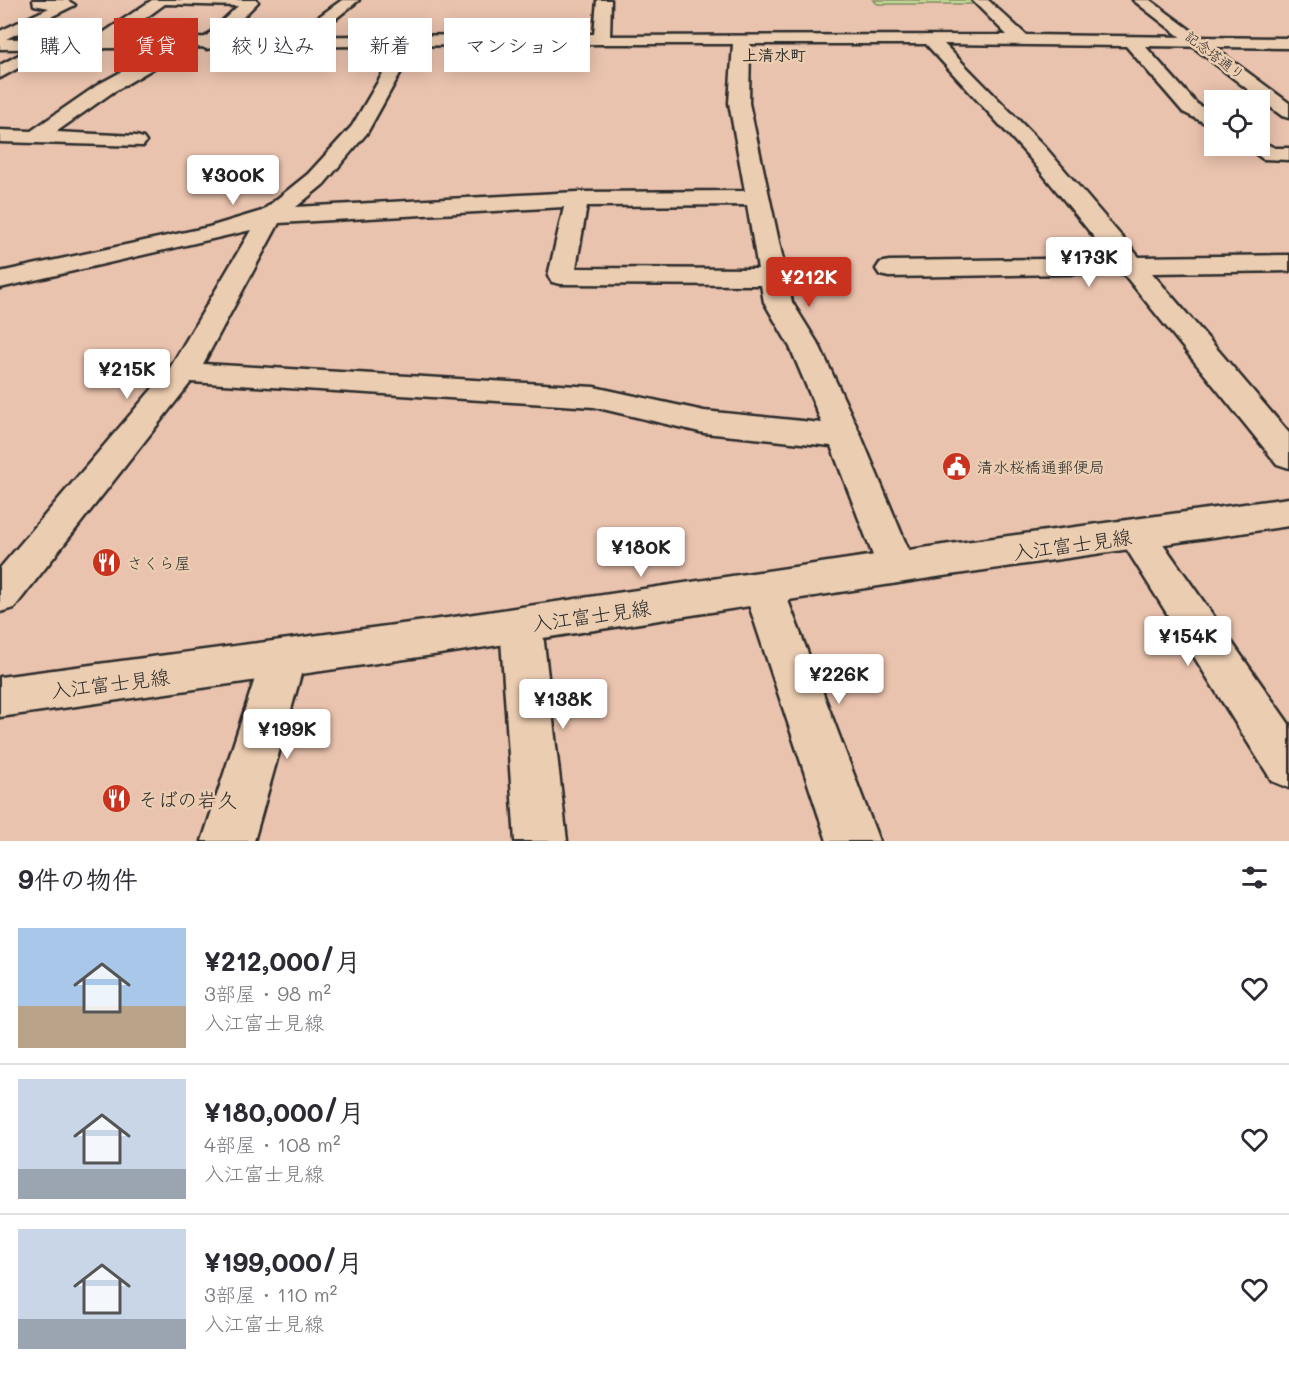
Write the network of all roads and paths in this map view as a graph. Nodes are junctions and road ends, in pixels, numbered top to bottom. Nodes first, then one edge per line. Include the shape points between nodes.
1 (42, 0) edge
2 (163, 0) edge
3 (352, 0) edge
4 (604, 0) edge
5 (979, 0) edge
6 (1140, 0) edge
7 (328, 18) edge
8 (0, 37) edge
9 (602, 39) junction
10 (930, 39) junction
11 (742, 40) junction
12 (1022, 40) junction
13 (1130, 40) junction
14 (1196, 41) junction
15 (102, 42) edge
16 (432, 42) edge
17 (1289, 43) edge
18 (0, 44) edge
19 (18, 44) edge
20 (198, 44) edge
21 (206, 44) junction
22 (210, 44) edge
23 (18, 62) edge
24 (134, 72) edge
25 (393, 72) edge
26 (0, 73) edge
27 (1289, 112) edge
28 (1204, 116) edge
29 (0, 136) edge
30 (36, 137) junction
31 (136, 141) dead end
32 (1270, 153) edge
33 (1289, 154) edge
34 (758, 198) junction
35 (577, 199) junction
36 (271, 216) junction
37 (1289, 263) edge
38 (1131, 265) junction
39 (889, 269) dead end
40 (774, 277) junction
41 (0, 280) edge
42 (183, 372) junction
43 (844, 436) junction
44 (1289, 456) edge
45 (1289, 512) edge
46 (1137, 535) junction
47 (896, 568) junction
48 (765, 590) junction
49 (0, 596) edge
50 (520, 625) junction
51 (283, 660) junction
52 (0, 697) edge
53 (1289, 765) edge
54 (228, 841) edge
55 (541, 841) edge
56 (853, 841) edge

1 - 8 street via 39,2 67,4
2 - 15 street
2 - 21 street via 251,2
3 - 7 street
4 - 9 street
5 - 12 street
6 - 14 street, 記念塔通り
9 - 11 street
9 - 16 street
10 - 11 street
10 - 12 street
10 - 38 street via 1037,153
11 - 34 street via 739,103
12 - 13 street
13 - 14 street
13 - 28 street via 1190,108
14 - 17 street
14 - 27 street, 記念塔通り
18 - 19 street
20 - 21 street
21 - 22 street
23 - 26 street
24 - 30 street
25 - 36 street via 360,129 316,179
29 - 30 street
30 - 31 street
32 - 33 street
34 - 35 street
34 - 40 street
35 - 36 street
35 - 40 street via 561,276
36 - 41 street via 214,233
36 - 42 street
37 - 38 street
38 - 39 street
38 - 44 street
40 - 43 street via 778,302 805,347
42 - 43 street via 594,397 704,422
42 - 49 street
43 - 47 street
45 - 46 street, 入江富士見線
46 - 47 street, 入江富士見線
46 - 53 street
47 - 48 street, 入江富士見線
48 - 50 street, 入江富士見線
48 - 56 street
50 - 51 street, 入江富士見線
50 - 55 street
51 - 52 street, 入江富士見線
51 - 54 street

